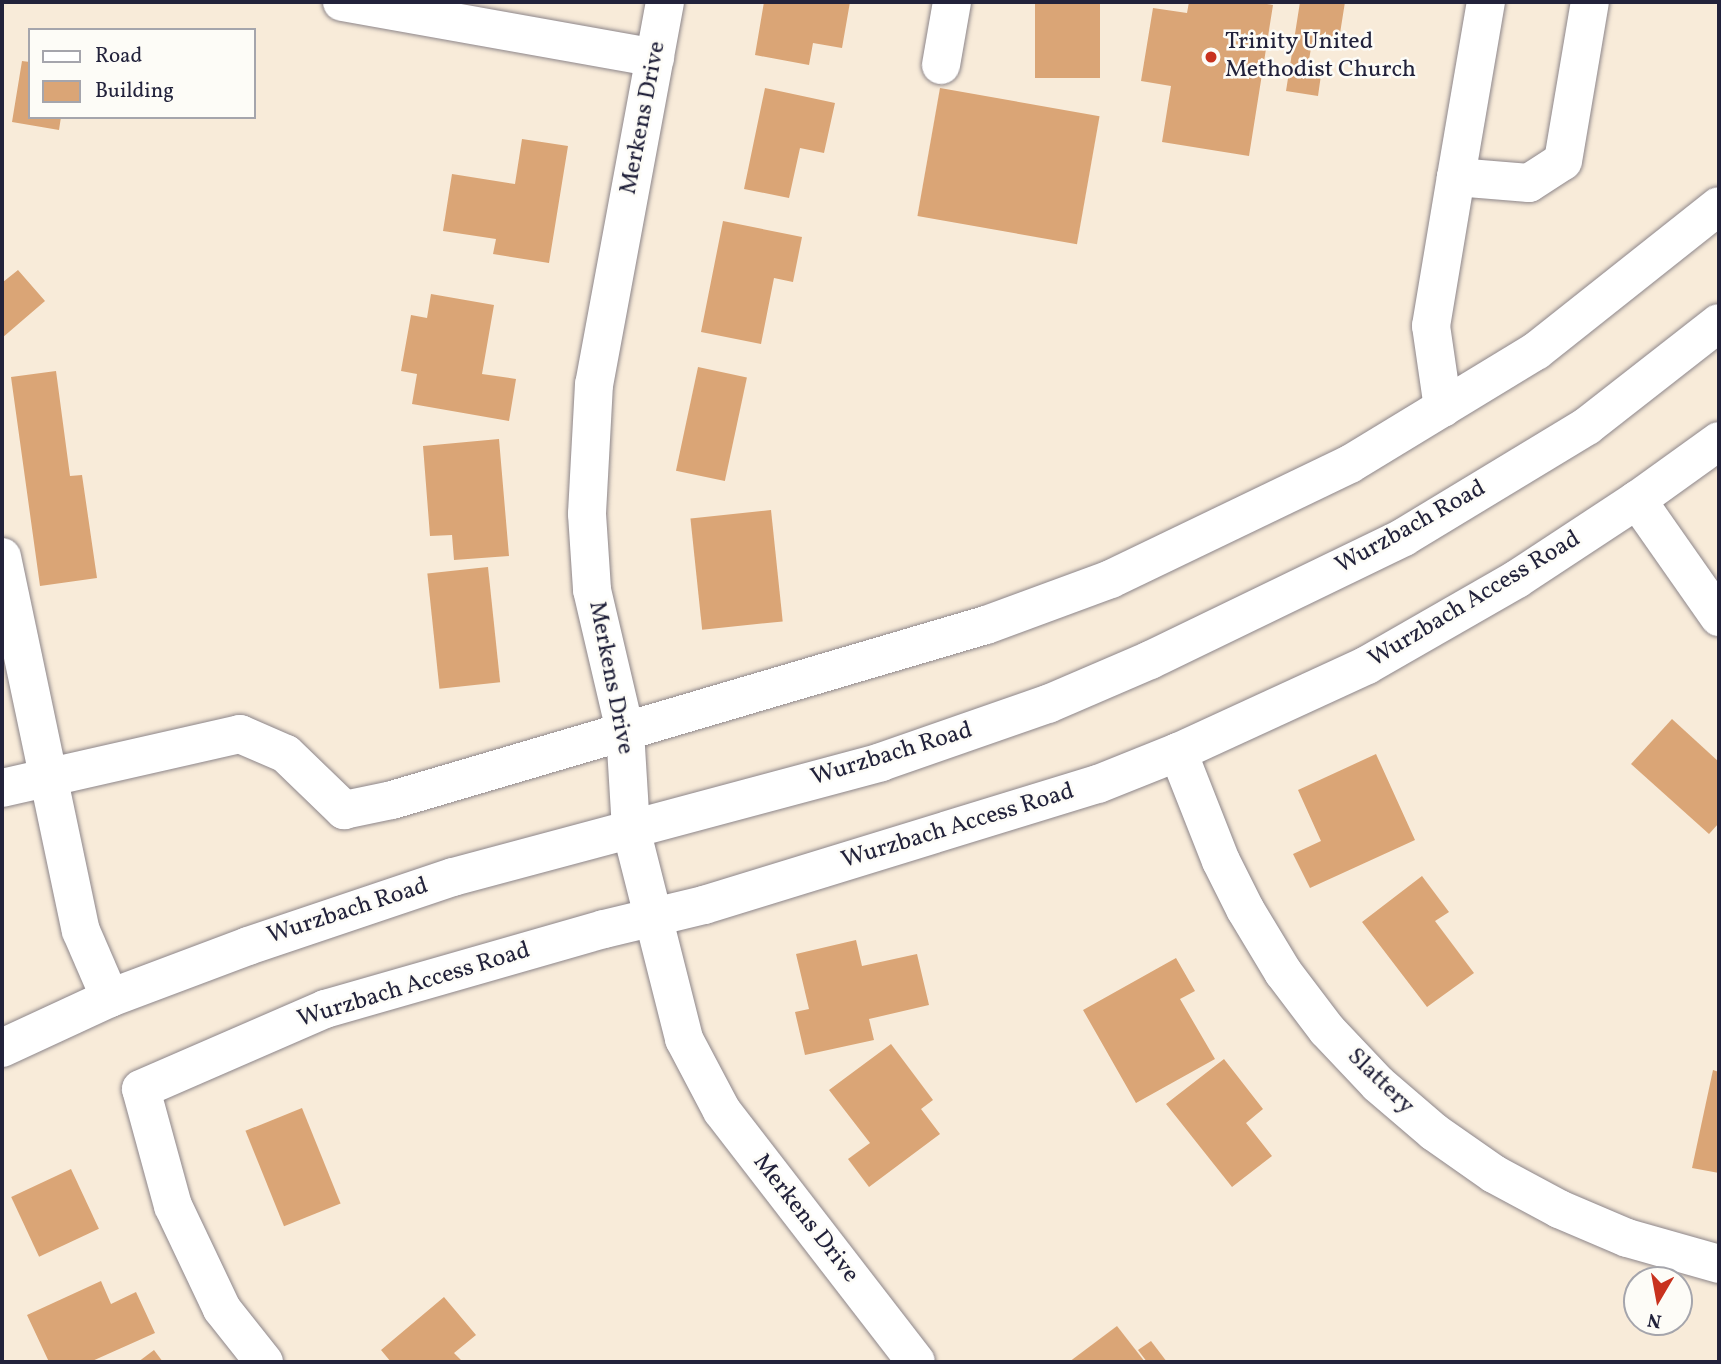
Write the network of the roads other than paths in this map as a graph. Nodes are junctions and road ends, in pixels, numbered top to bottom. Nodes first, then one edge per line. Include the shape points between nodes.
1 (342, 2) edge
2 (665, 2) edge
3 (952, 2) edge
4 (1486, 2) edge
5 (1590, 2) edge
6 (655, 58) junction
7 (941, 65) dead end
8 (1456, 177) junction
9 (1719, 206) edge
10 (1719, 323) edge
11 (1443, 408) junction
12 (1719, 441) edge
13 (1637, 500) junction
14 (2, 557) edge
15 (1719, 617) edge
16 (625, 731) junction
17 (1178, 752) junction
18 (49, 778) junction
19 (2, 788) edge
20 (631, 829) junction
21 (653, 918) junction
22 (110, 999) junction
23 (2, 1048) edge
24 (1719, 1264) edge
25 (264, 1362) edge
26 (916, 1362) edge

1 - 6 street
2 - 6 street, Merkens Drive
3 - 7 street
4 - 8 street
5 - 8 street via 1563,160 1529,183
6 - 16 street, Merkens Drive via 594,384 587,514 592,590
8 - 11 street via 1431,326
9 - 11 street via 1536,351
10 - 20 street, Wurzbach Road via 1587,426 1404,537 1150,660 1048,704 881,762
11 - 16 street via 1350,464 1111,579 986,625
12 - 13 street, Wurzbach Access Road
13 - 15 street
13 - 17 street, Wurzbach Access Road via 1517,579 1367,665
14 - 18 street
16 - 18 street via 344,810 286,754 240,734
16 - 20 street, Merkens Drive
17 - 21 street, Wurzbach Access Road via 1098,784
17 - 24 street, Slattery via 1221,860 1257,930 1327,1030 1378,1084 1434,1132 1494,1174 1559,1209 1627,1238
18 - 19 street
18 - 22 street via 81,931
20 - 21 street, Merkens Drive
20 - 22 street, Wurzbach Road via 453,877 248,946
21 - 25 street, Wurzbach Access Road via 326,1009 141,1089 173,1206 222,1309
21 - 26 street, Merkens Drive via 684,1039 722,1111
22 - 23 street, Wurzbach Road

